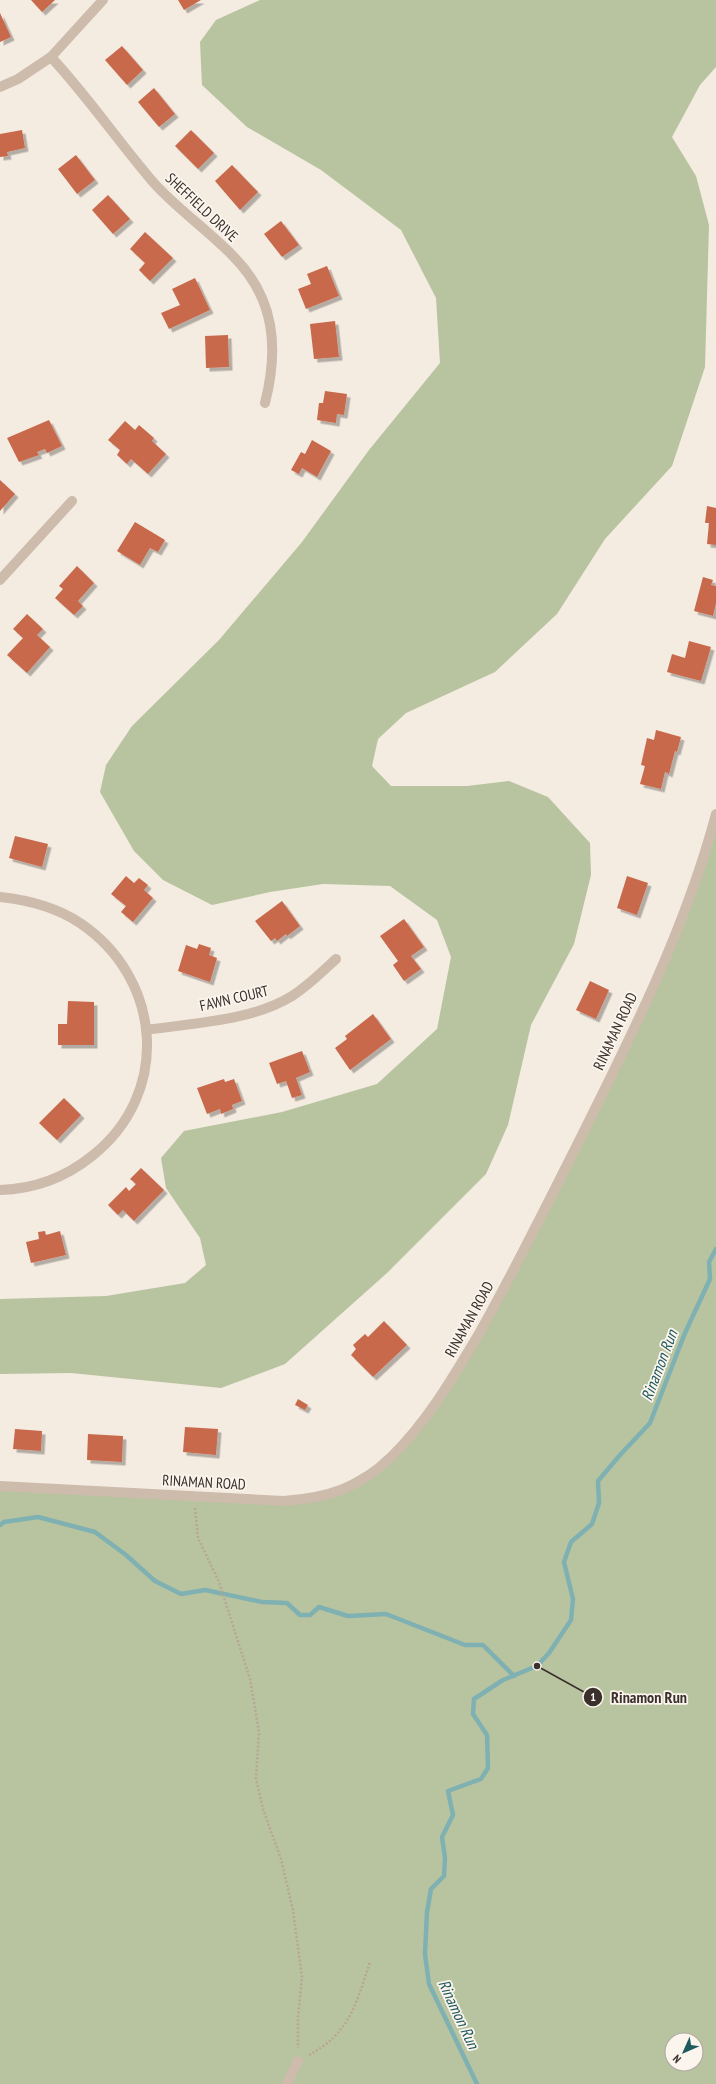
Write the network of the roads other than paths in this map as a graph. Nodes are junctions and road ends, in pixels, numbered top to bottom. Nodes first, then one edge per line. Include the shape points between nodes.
1 (103, 0) edge
2 (51, 57) junction
3 (0, 87) edge
4 (265, 403) dead end
5 (72, 501) dead end
6 (0, 580) edge
7 (716, 814) edge
8 (0, 897) edge
9 (336, 959) dead end
10 (146, 1030) junction
11 (0, 1190) edge
12 (0, 1486) edge
13 (298, 2061) road end
14 (287, 2084) edge

1 - 2 street
2 - 3 street via 18,79
2 - 4 street, SHEFFIELD DRIVE via 152,181 233,256 255,282 268,314 273,343 271,374
5 - 6 street
7 - 12 street, RINAMAN ROAD via 686,909 611,1077 507,1282 458,1369 420,1425 389,1458 363,1479 338,1492 284,1501
8 - 10 street via 54,909 79,922 103,941 128,973 140,1002
9 - 10 street, FAWN COURT via 303,988 269,1007 236,1016
10 - 11 street via 146,1062 141,1087 125,1123 111,1139 84,1163 56,1178 27,1187
13 - 14 street

